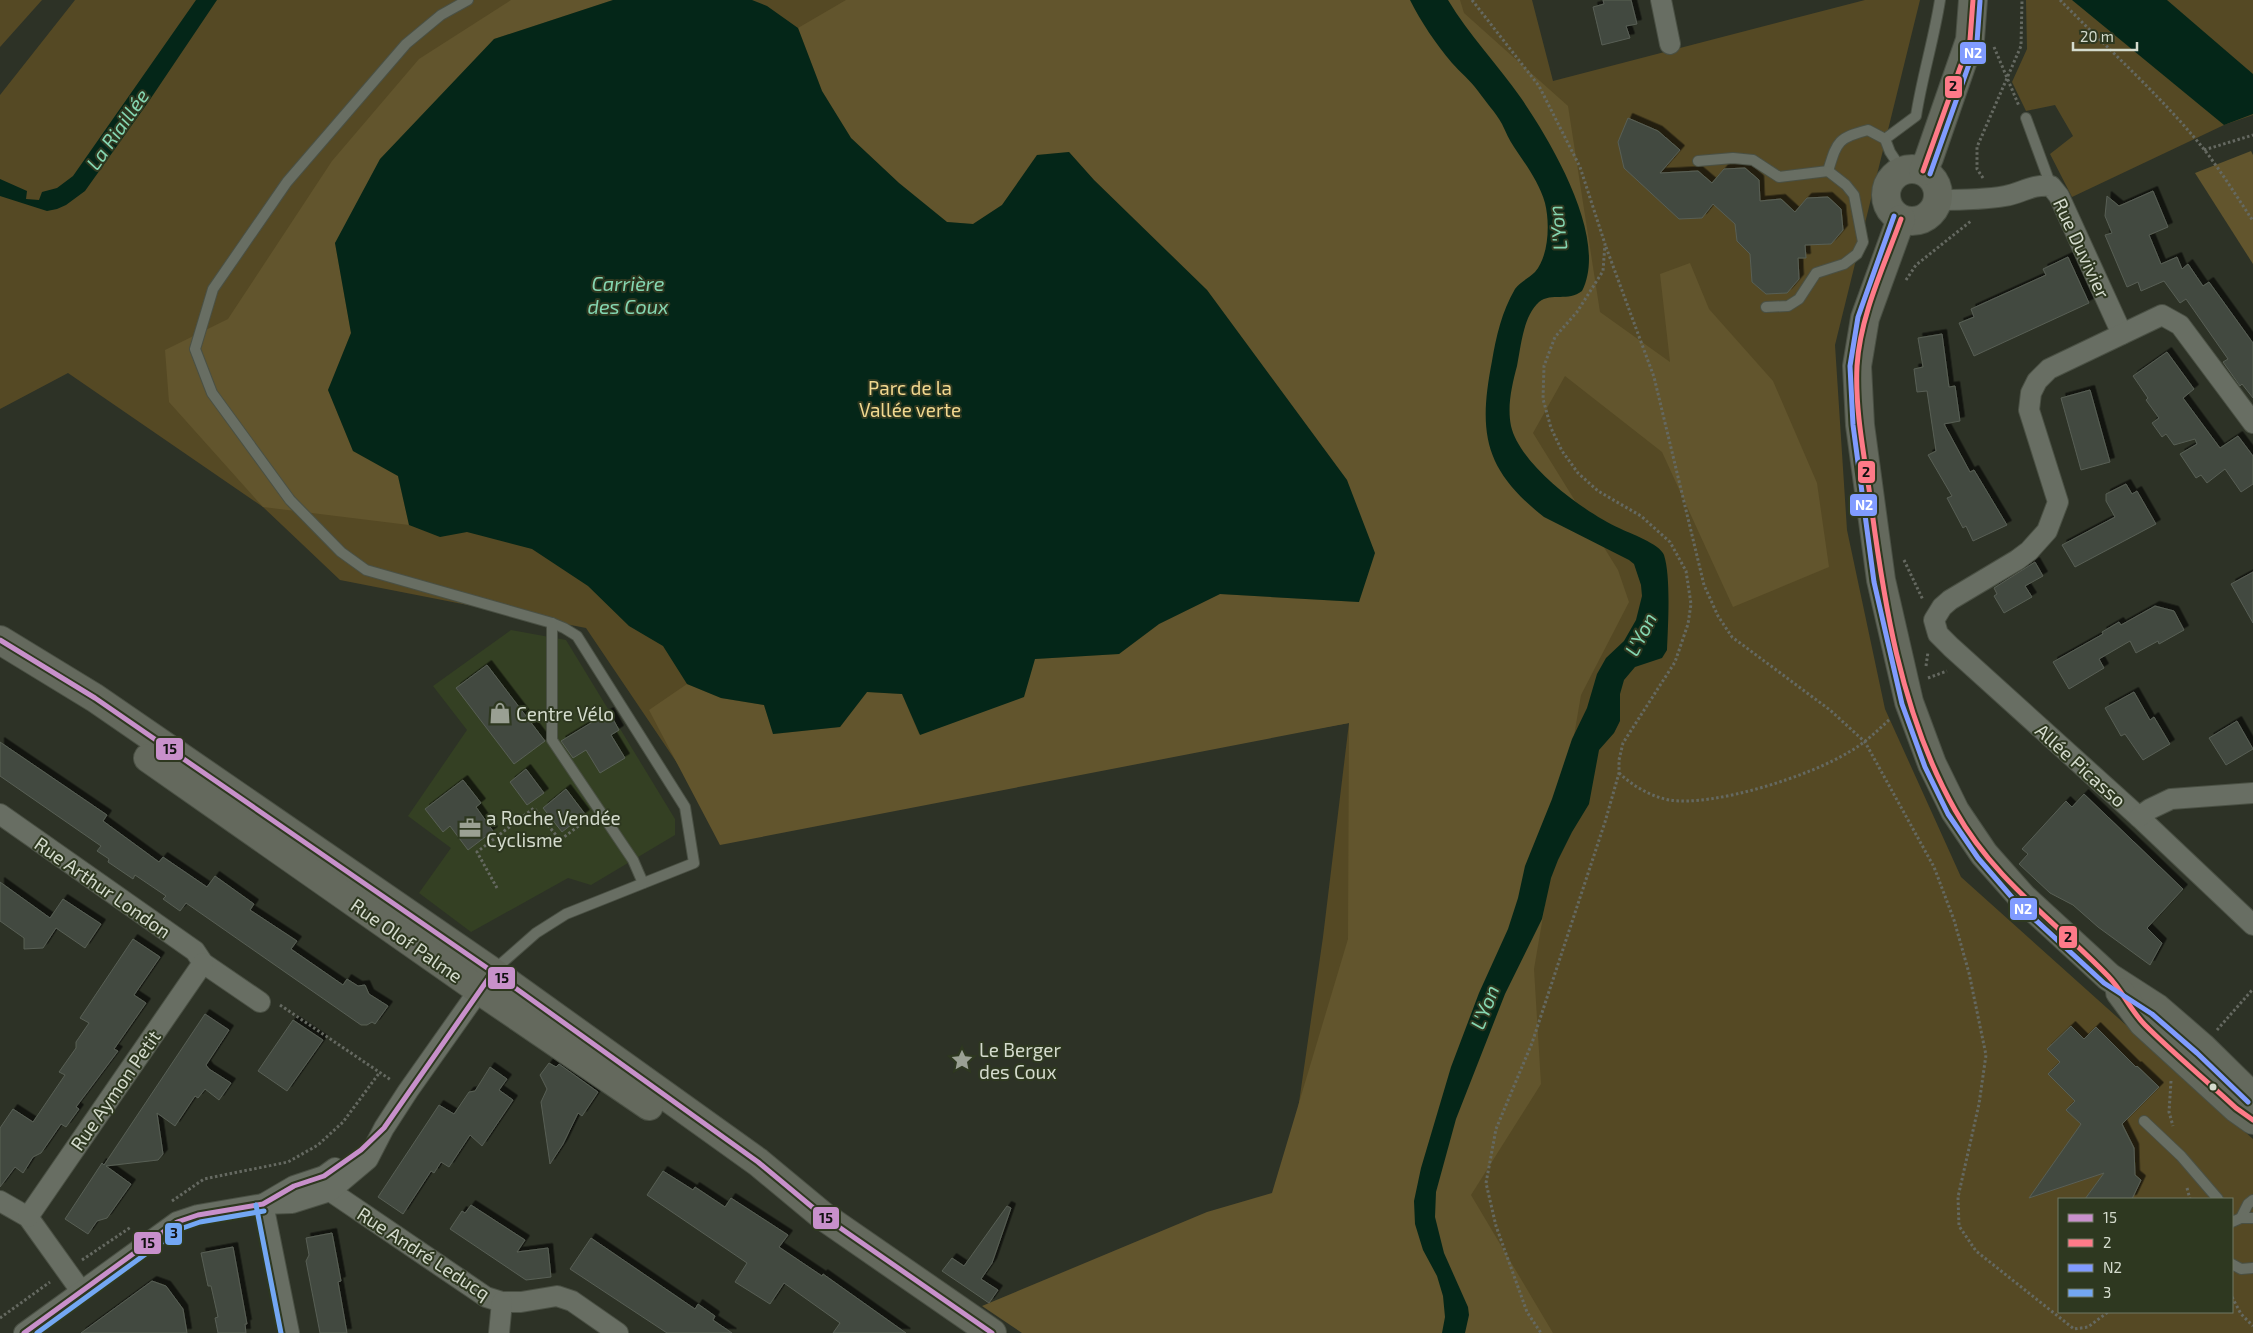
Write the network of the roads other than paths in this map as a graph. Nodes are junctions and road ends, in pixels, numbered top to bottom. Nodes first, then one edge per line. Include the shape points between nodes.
1 (468, 0) edge
2 (1661, 0) edge
3 (1940, 0) edge
4 (1974, 0) edge
5 (1670, 44) dead end
6 (2026, 118) road end
7 (1885, 139) junction
8 (1698, 161) dead end
9 (1912, 170) junction
10 (1828, 172) junction
11 (2051, 186) junction
12 (1938, 200) junction
13 (1902, 219) junction
14 (1766, 307) dead end
15 (2122, 334) junction
16 (2253, 423) edge
17 (552, 623) junction
18 (0, 640) edge
19 (0, 649) edge
20 (2253, 793) edge
21 (0, 814) edge
22 (2139, 817) junction
23 (643, 883) junction
24 (2253, 926) edge
25 (203, 963) junction
26 (2108, 977) junction
27 (486, 981) junction
28 (260, 1002) road end
29 (2253, 1097) edge
30 (2144, 1120) dead end
31 (2253, 1120) edge
32 (327, 1183) junction
33 (2217, 1198) edge
34 (2253, 1200) edge
35 (0, 1201) edge
36 (263, 1204) junction
37 (28, 1217) junction
38 (2253, 1218) edge
39 (2235, 1220) edge
40 (2233, 1265) edge
41 (2253, 1268) edge
42 (81, 1291) junction
43 (502, 1302) junction
44 (24, 1333) edge
45 (289, 1333) edge
46 (499, 1333) edge
47 (618, 1333) edge
48 (992, 1333) edge

1 - 17 lane via 441,15 406,44 287,182 213,288 195,349 212,393 290,500 341,552 366,570
2 - 5 street
3 - 7 lane via 1916,116
4 - 9 main road via 1970,40 1929,158
6 - 11 lane
7 - 9 lane via 1890,152
7 - 10 lane via 1868,130 1848,135 1836,146
8 - 10 lane via 1753,160 1779,177
9 - 12 main road via 1931,176 1937,186
9 - 13 main road via 1892,177 1886,188 1886,202 1891,212
10 - 14 lane via 1854,195 1863,242 1857,254 1844,264 1816,273 1799,299 1788,306
11 - 12 street, Rue Duvivier via 2039,185 1988,199
11 - 15 street, Rue Duvivier via 2059,196
12 - 13 main road via 1932,212 1924,218
13 - 26 main road via 1865,318 1857,366 1860,425 1881,580 1907,693 1932,764 1955,812 1984,854 2022,896
15 - 16 street via 2162,315 2180,324
15 - 22 street, Allée Picasso via 2049,370 2037,381 2029,410 2058,502 2047,530 2029,552 1943,607 1934,620 1938,634 1966,661
17 - 23 lane via 552,740 633,860
17 - 23 lane via 577,636 685,807 694,864
18 - 27 main road, Rue Olof Palme via 95,698
19 - 27 main road, Rue Olof Palme via 84,712
20 - 22 street via 2171,799
21 - 25 street, Rue Arthur London via 195,951
22 - 24 street, Allée Picasso
23 - 27 lane via 566,914 536,933
25 - 28 street, Rue Arthur London
25 - 37 street, Rue Aymon Petit
26 - 29 main road via 2157,1008
26 - 31 main road via 2143,1023
27 - 32 street via 408,1091 368,1159
27 - 48 main road, Rue Olof Palme via 747,1174 823,1216
30 - 33 lane
32 - 36 street via 292,1203
32 - 43 street, Rue André Leducq via 486,1297
34 - 39 lane
35 - 37 street
36 - 42 street via 198,1214 177,1222
36 - 45 street
37 - 42 street
38 - 39 lane
40 - 41 lane via 2241,1269
42 - 44 street
43 - 46 street
43 - 47 street, Rue André Leducq via 557,1296 572,1301

